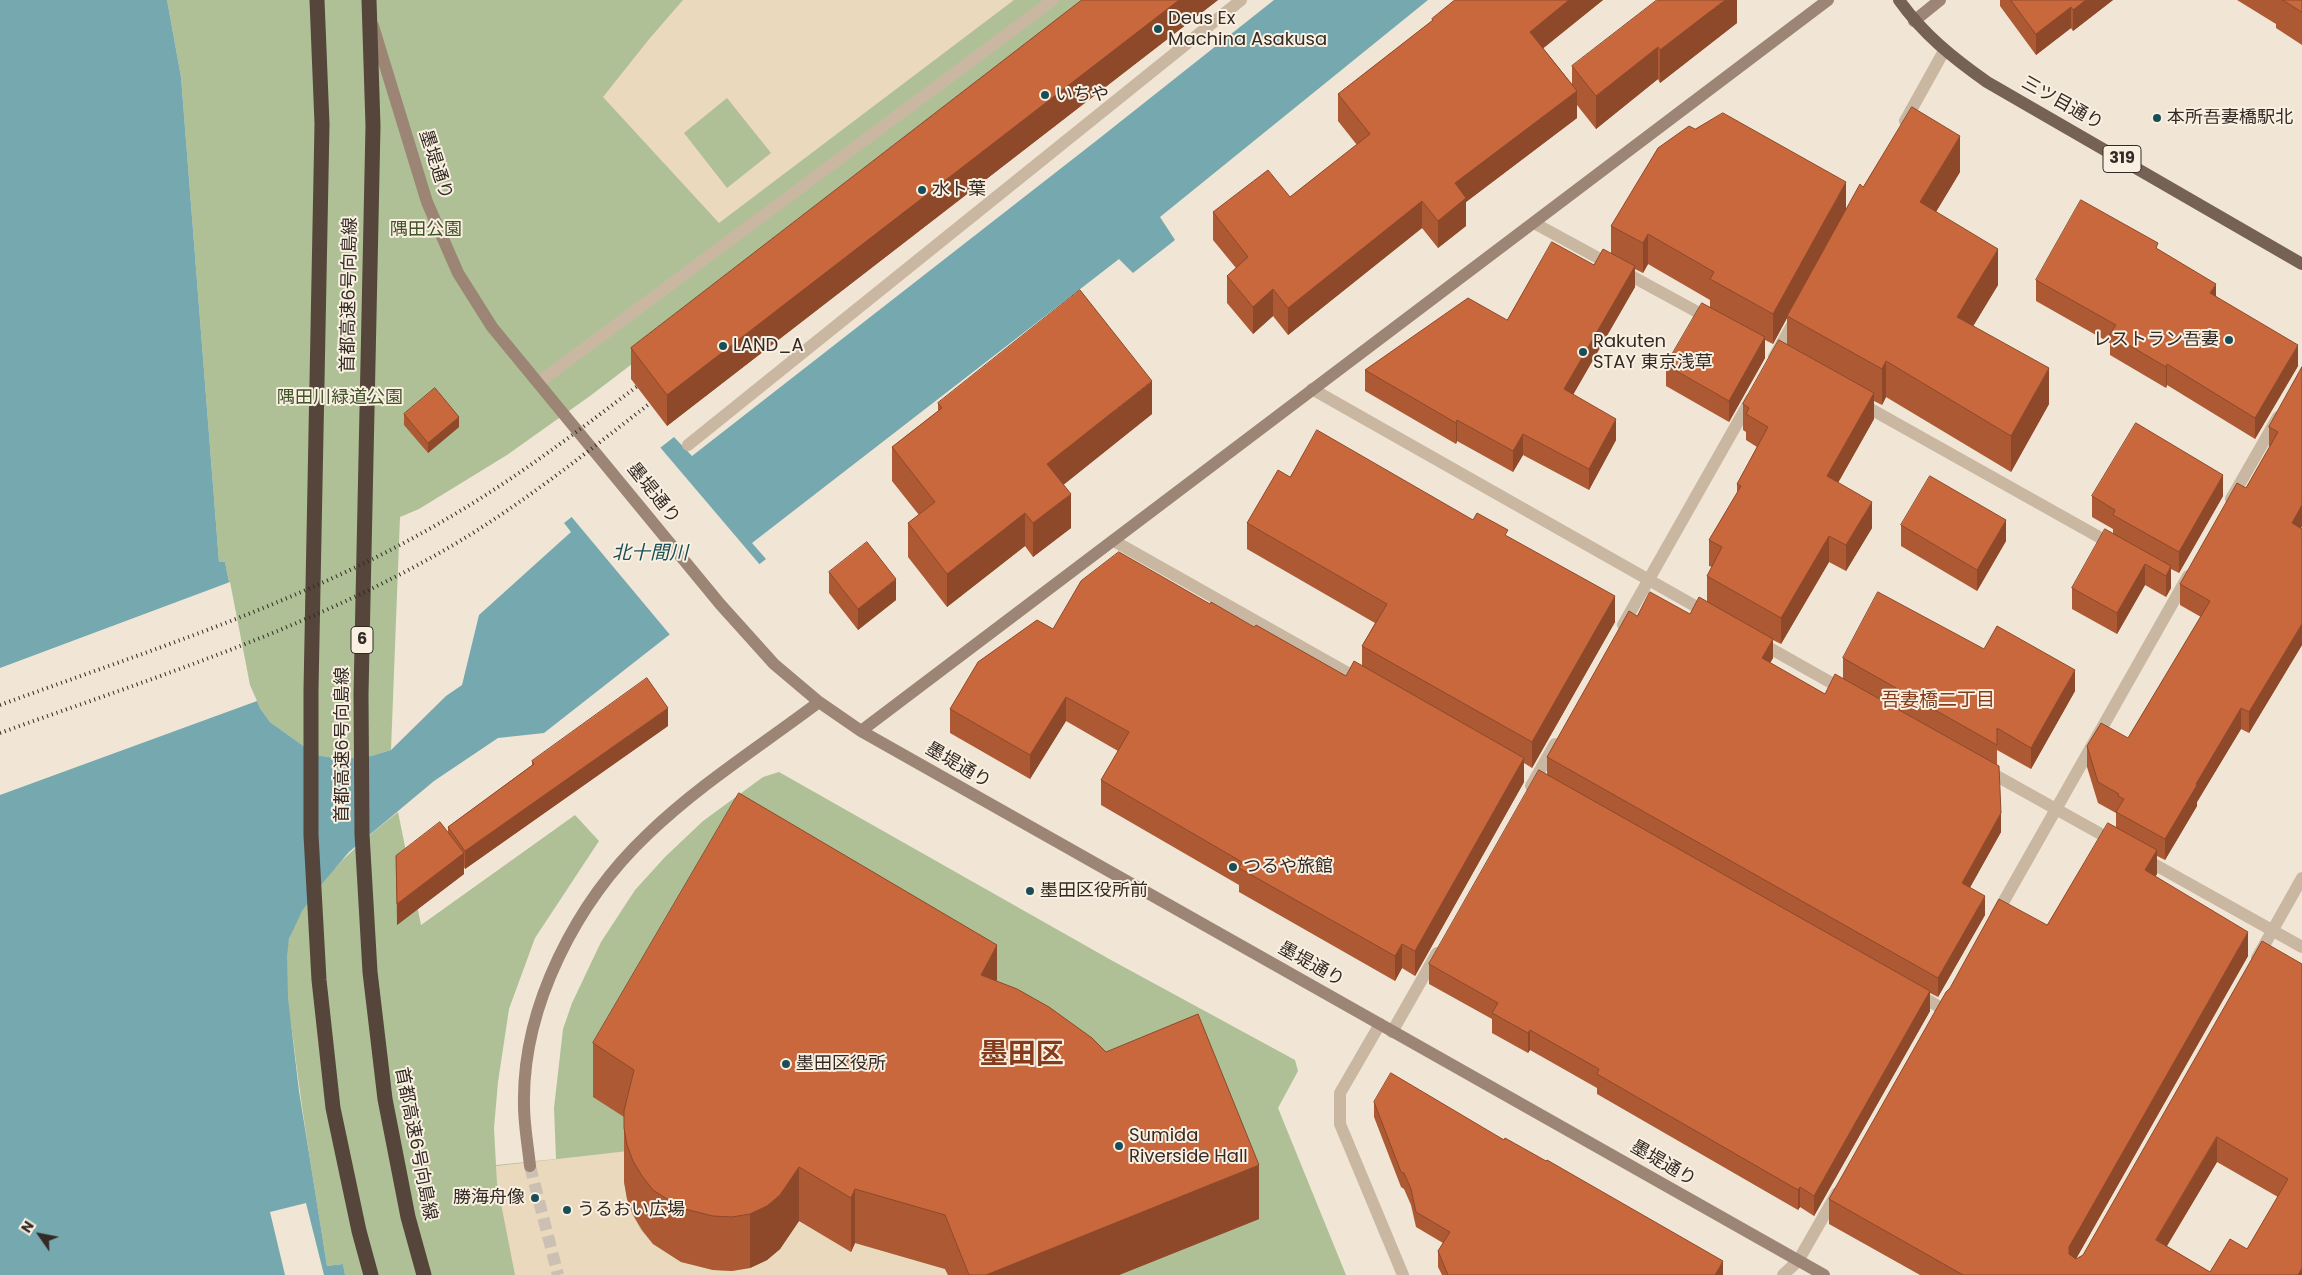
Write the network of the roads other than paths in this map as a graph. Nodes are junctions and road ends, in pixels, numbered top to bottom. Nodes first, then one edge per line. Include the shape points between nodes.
1 (317, 0) edge
2 (365, 0) edge
3 (369, 0) edge
4 (1053, 0) edge
5 (1241, 0) edge
6 (1828, 0) edge
7 (1899, 0) edge
8 (1940, 0) edge
9 (1914, 21) junction
10 (1944, 51) junction
11 (1898, 134) edge
12 (1534, 223) junction
13 (2302, 264) edge
14 (1799, 312) edge
15 (1723, 326) edge
16 (1766, 372) edge
17 (538, 383) junction
18 (1312, 389) junction
19 (1756, 389) edge
20 (1845, 394) edge
21 (2283, 407) edge
22 (688, 445) dead end
23 (2226, 508) edge
24 (1114, 541) junction
25 (2122, 550) edge
26 (2192, 568) edge
27 (1648, 580) junction
28 (1723, 622) edge
29 (1619, 632) edge
30 (1748, 636) edge
31 (1373, 688) edge
32 (1857, 697) edge
33 (819, 702) junction
34 (861, 731) junction
35 (1560, 736) edge
36 (1978, 765) edge
37 (1526, 796) edge
38 (2056, 809) junction
39 (2302, 878) edge
40 (1992, 922) edge
41 (2272, 931) junction
42 (1442, 943) edge
43 (2302, 947) edge
44 (2249, 971) edge
45 (1908, 989) edge
46 (1943, 1009) edge
47 (1380, 1024) junction
48 (1392, 1032) junction
49 (530, 1166) tunnel mouth
50 (1845, 1180) edge
51 (1798, 1261) junction
52 (371, 1275) edge
53 (424, 1275) edge
54 (1403, 1275) edge
55 (1783, 1275) edge
56 (1824, 1275) edge

1 - 52 highway, 首都高速6号向島線 via 322,124 311,835 319,980 333,1108
2 - 17 main road, 墨堤通り via 427,202 458,273 492,327
3 - 53 highway, 首都高速6号向島線 / 6 via 373,126 361,694 362,834 370,972 385,1099 408,1217
4 - 17 street
5 - 22 street
6 - 12 main road
7 - 9 main road, 三ツ目通り / 319
8 - 9 main road
9 - 10 main road, 三ツ目通り / 319
10 - 11 street
10 - 13 main road, 三ツ目通り / 319 via 1987,82
12 - 15 street
12 - 18 main road
14 - 16 street
17 - 33 main road, 墨堤通り via 720,604 774,664
18 - 24 main road
18 - 27 street
19 - 27 street
20 - 25 street
21 - 23 street
24 - 31 street
24 - 34 main road
26 - 38 street via 2179,582
27 - 28 street
27 - 29 street
30 - 32 street
33 - 34 main road, 墨堤通り
33 - 49 main road via 673,811 646,835 581,915 556,962 538,1007 528,1057 524,1105
34 - 47 main road, 墨堤通り
35 - 37 street
36 - 38 street
38 - 40 street
38 - 41 street
39 - 41 street
41 - 43 street
41 - 44 street
42 - 48 street
45 - 46 street
47 - 48 main road, 墨堤通り
47 - 54 street via 1340,1093 1340,1124
48 - 51 main road, 墨堤通り
50 - 51 street
51 - 55 street
51 - 56 main road, 墨堤通り

